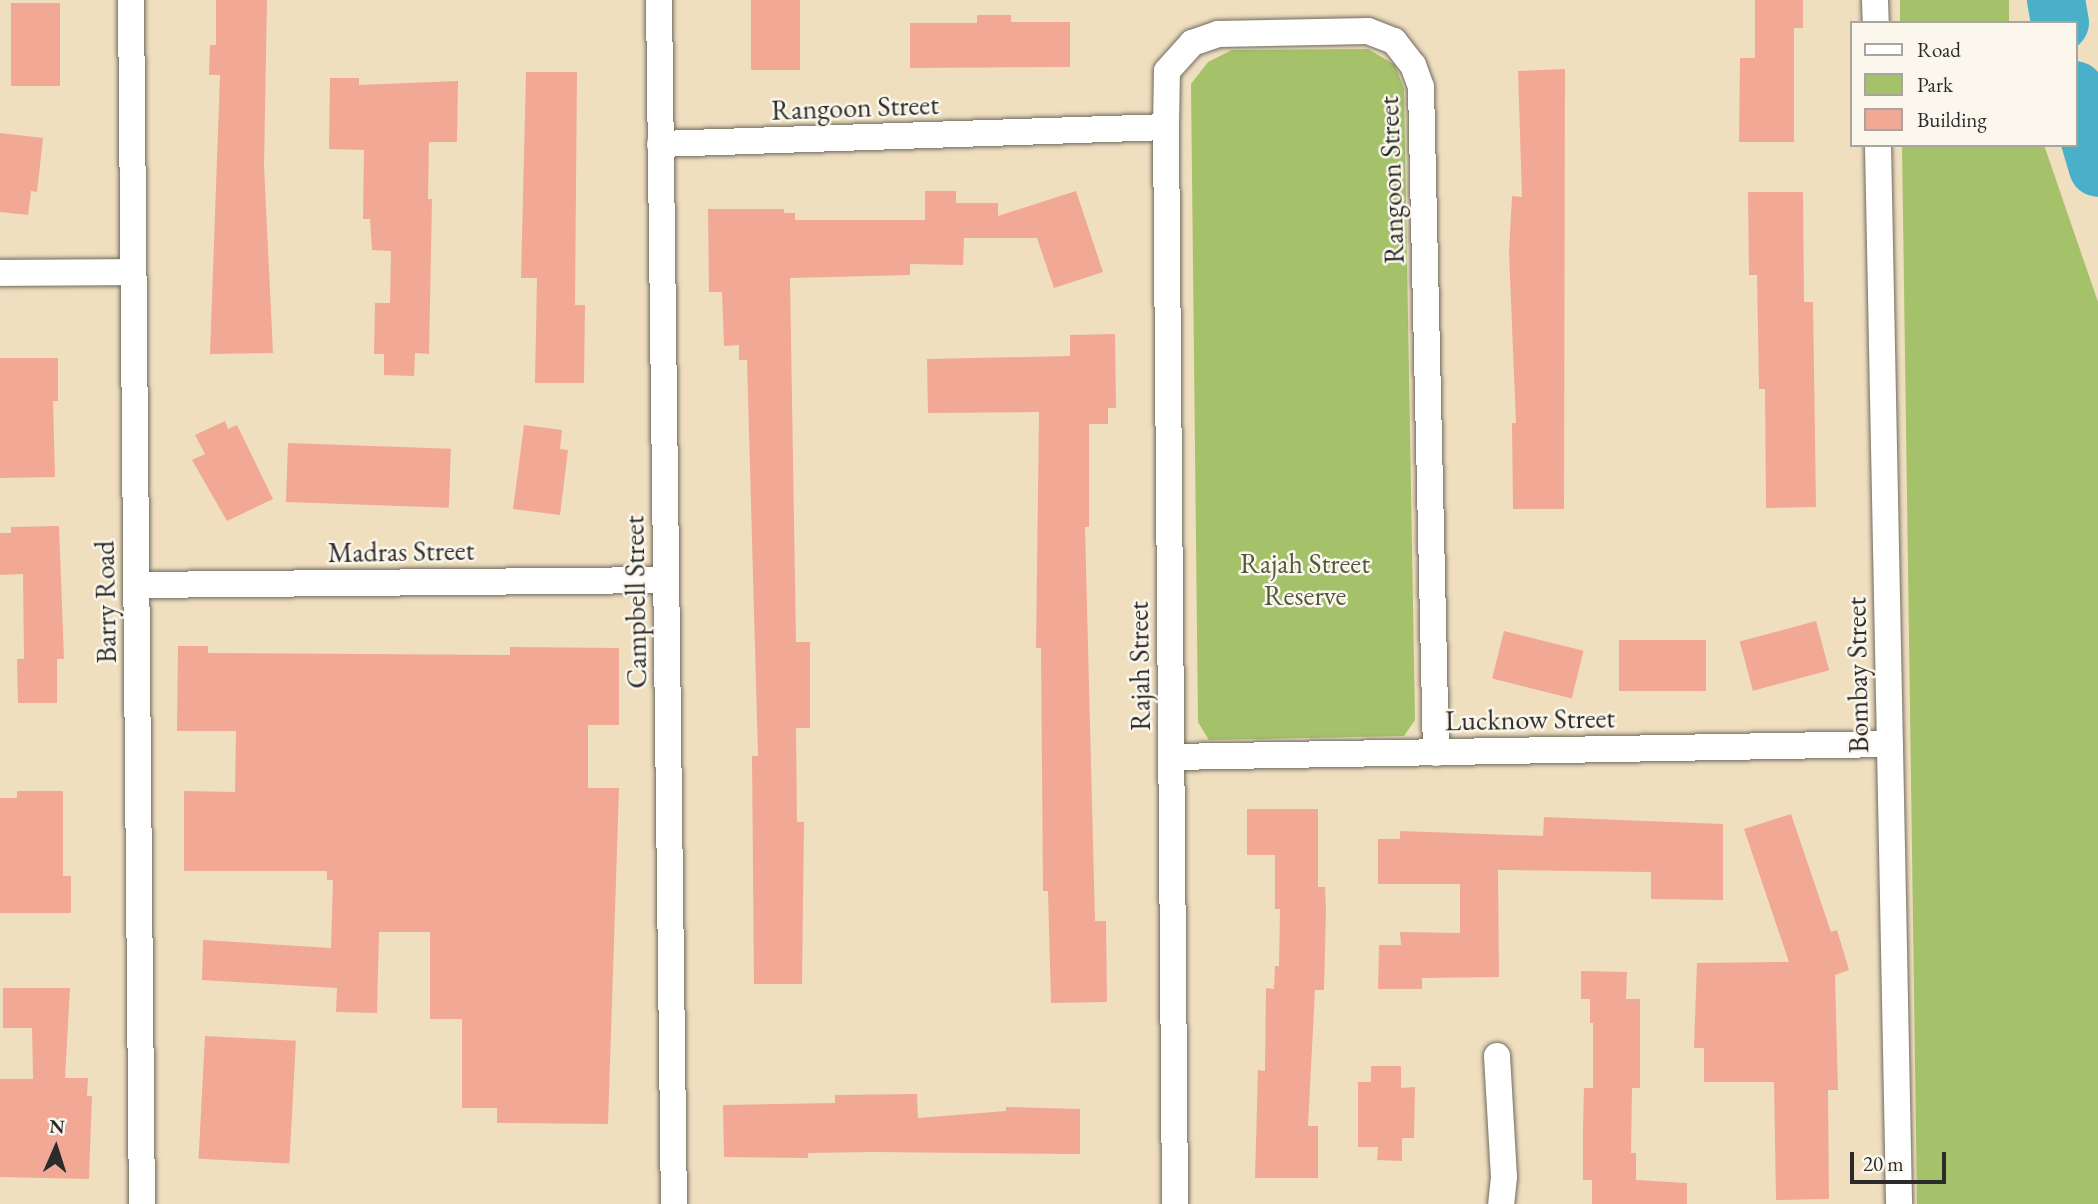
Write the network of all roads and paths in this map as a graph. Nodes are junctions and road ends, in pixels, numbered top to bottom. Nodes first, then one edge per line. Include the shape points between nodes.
1 (131, 0) edge
2 (659, 0) edge
3 (1875, 0) edge
4 (1876, 21) edge
5 (1166, 127) junction
6 (660, 144) junction
7 (1878, 147) edge
8 (133, 272) junction
9 (0, 273) edge
10 (666, 580) junction
11 (136, 585) junction
12 (1890, 744) junction
13 (1436, 752) junction
14 (1172, 757) junction
15 (1497, 1056) dead end
16 (142, 1204) edge
17 (674, 1204) edge
18 (1175, 1204) edge
19 (1501, 1204) edge
20 (1899, 1204) edge

1 - 8 street, Barry Road
2 - 6 street, Campbell Street
3 - 4 street
5 - 6 street, Rangoon Street
5 - 13 street, Rangoon Street via 1167,71 1192,43 1218,34 1368,31 1394,41 1413,65 1421,87
5 - 14 street, Rajah Street
6 - 10 street, Campbell Street
7 - 12 street, Bombay Street
8 - 9 street
8 - 11 street, Barry Road
10 - 11 street, Madras Street
10 - 17 street, Campbell Street
11 - 16 street, Barry Road
12 - 13 street, Lucknow Street
12 - 20 street, Bombay Street
13 - 14 street, Lucknow Street
14 - 18 street, Rajah Street
15 - 19 street via 1504,1177

